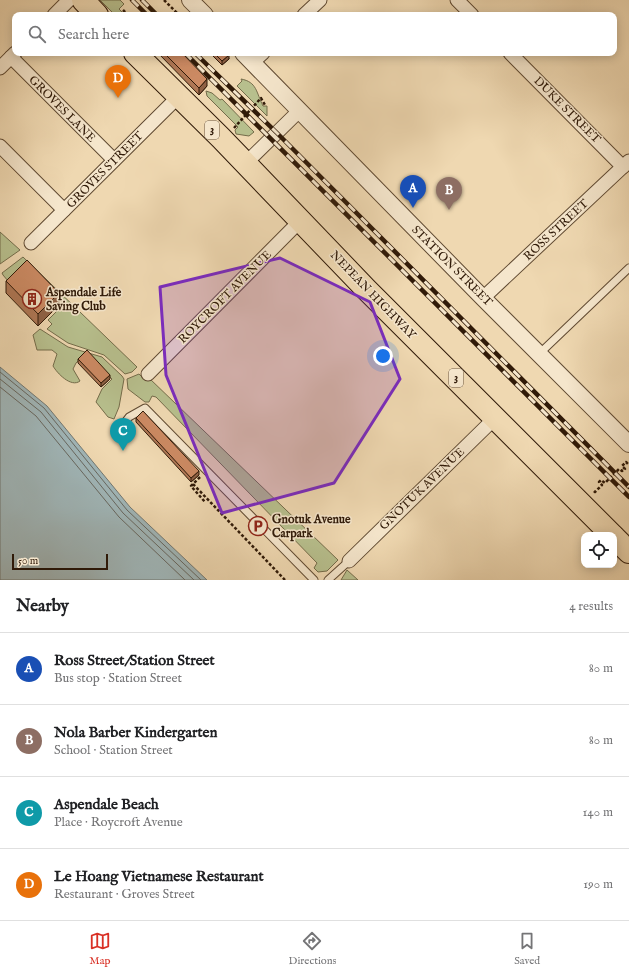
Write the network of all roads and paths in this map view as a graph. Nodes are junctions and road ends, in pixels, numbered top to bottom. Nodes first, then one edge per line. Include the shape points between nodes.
1 (69, 0) edge
2 (83, 0) edge
3 (164, 0) edge
4 (320, 0) edge
5 (458, 0) edge
6 (186, 6) edge
7 (172, 8) junction
8 (57, 12) edge
9 (94, 12) edge
10 (176, 12) edge
11 (199, 12) edge
12 (307, 12) edge
13 (469, 12) edge
14 (12, 56) edge
15 (14, 56) edge
16 (138, 56) edge
17 (253, 56) edge
18 (513, 56) edge
19 (0, 68) edge
20 (178, 97) junction
21 (265, 105) dead end
22 (299, 112) junction
23 (232, 132) dead end
24 (0, 146) edge
25 (114, 160) junction
26 (245, 164) junction
27 (626, 164) edge
28 (64, 210) junction
29 (301, 220) junction
30 (31, 243) dead end
31 (629, 268) edge
32 (483, 298) junction
33 (539, 354) junction
34 (148, 374) dead end
35 (495, 418) junction
36 (126, 421) dead end
37 (627, 438) edge
38 (629, 466) edge
39 (206, 471) junction
40 (193, 484) junction
41 (572, 495) junction
42 (204, 502) dead end
43 (609, 532) edge
44 (617, 540) edge
45 (629, 552) edge
46 (349, 561) joint
47 (285, 580) edge
48 (314, 580) edge
49 (328, 580) edge

1 - 8 street
2 - 9 highway
3 - 7 path
4 - 12 street
5 - 13 street
6 - 7 path
6 - 11 street
7 - 10 path
14 - 19 street
15 - 25 street, GROVES LANE
16 - 20 highway, NEPEAN HIGHWAY / 3
17 - 22 street, STATION STREET
18 - 27 street, DUKE STREET
20 - 25 street, GROVES STREET
20 - 26 highway, NEPEAN HIGHWAY / 3
21 - 23 path via 261,98 236,124
22 - 26 street
22 - 32 street, STATION STREET
24 - 28 street
25 - 28 street, GROVES STREET
26 - 29 highway, NEPEAN HIGHWAY / 3
27 - 32 street, ROSS STREET
28 - 30 street, GROVES STREET
29 - 34 street, ROYCROFT AVENUE
29 - 35 highway, NEPEAN HIGHWAY / 3
31 - 33 lane
32 - 33 street, STATION STREET
33 - 37 street, STATION STREET
35 - 41 highway, NEPEAN HIGHWAY / 3
35 - 46 street, GNOTUK AVENUE
36 - 39 lane via 128,417 145,408
38 - 41 path via 626,462 622,466 625,469 622,472 620,469 604,483 601,480 599,482 602,485 595,492 585,484
39 - 40 path
39 - 48 lane
40 - 42 path via 191,486
40 - 47 path
41 - 43 highway, NEPEAN HIGHWAY / 3
44 - 45 highway, NEPEAN HIGHWAY / 3
46 - 49 lane

